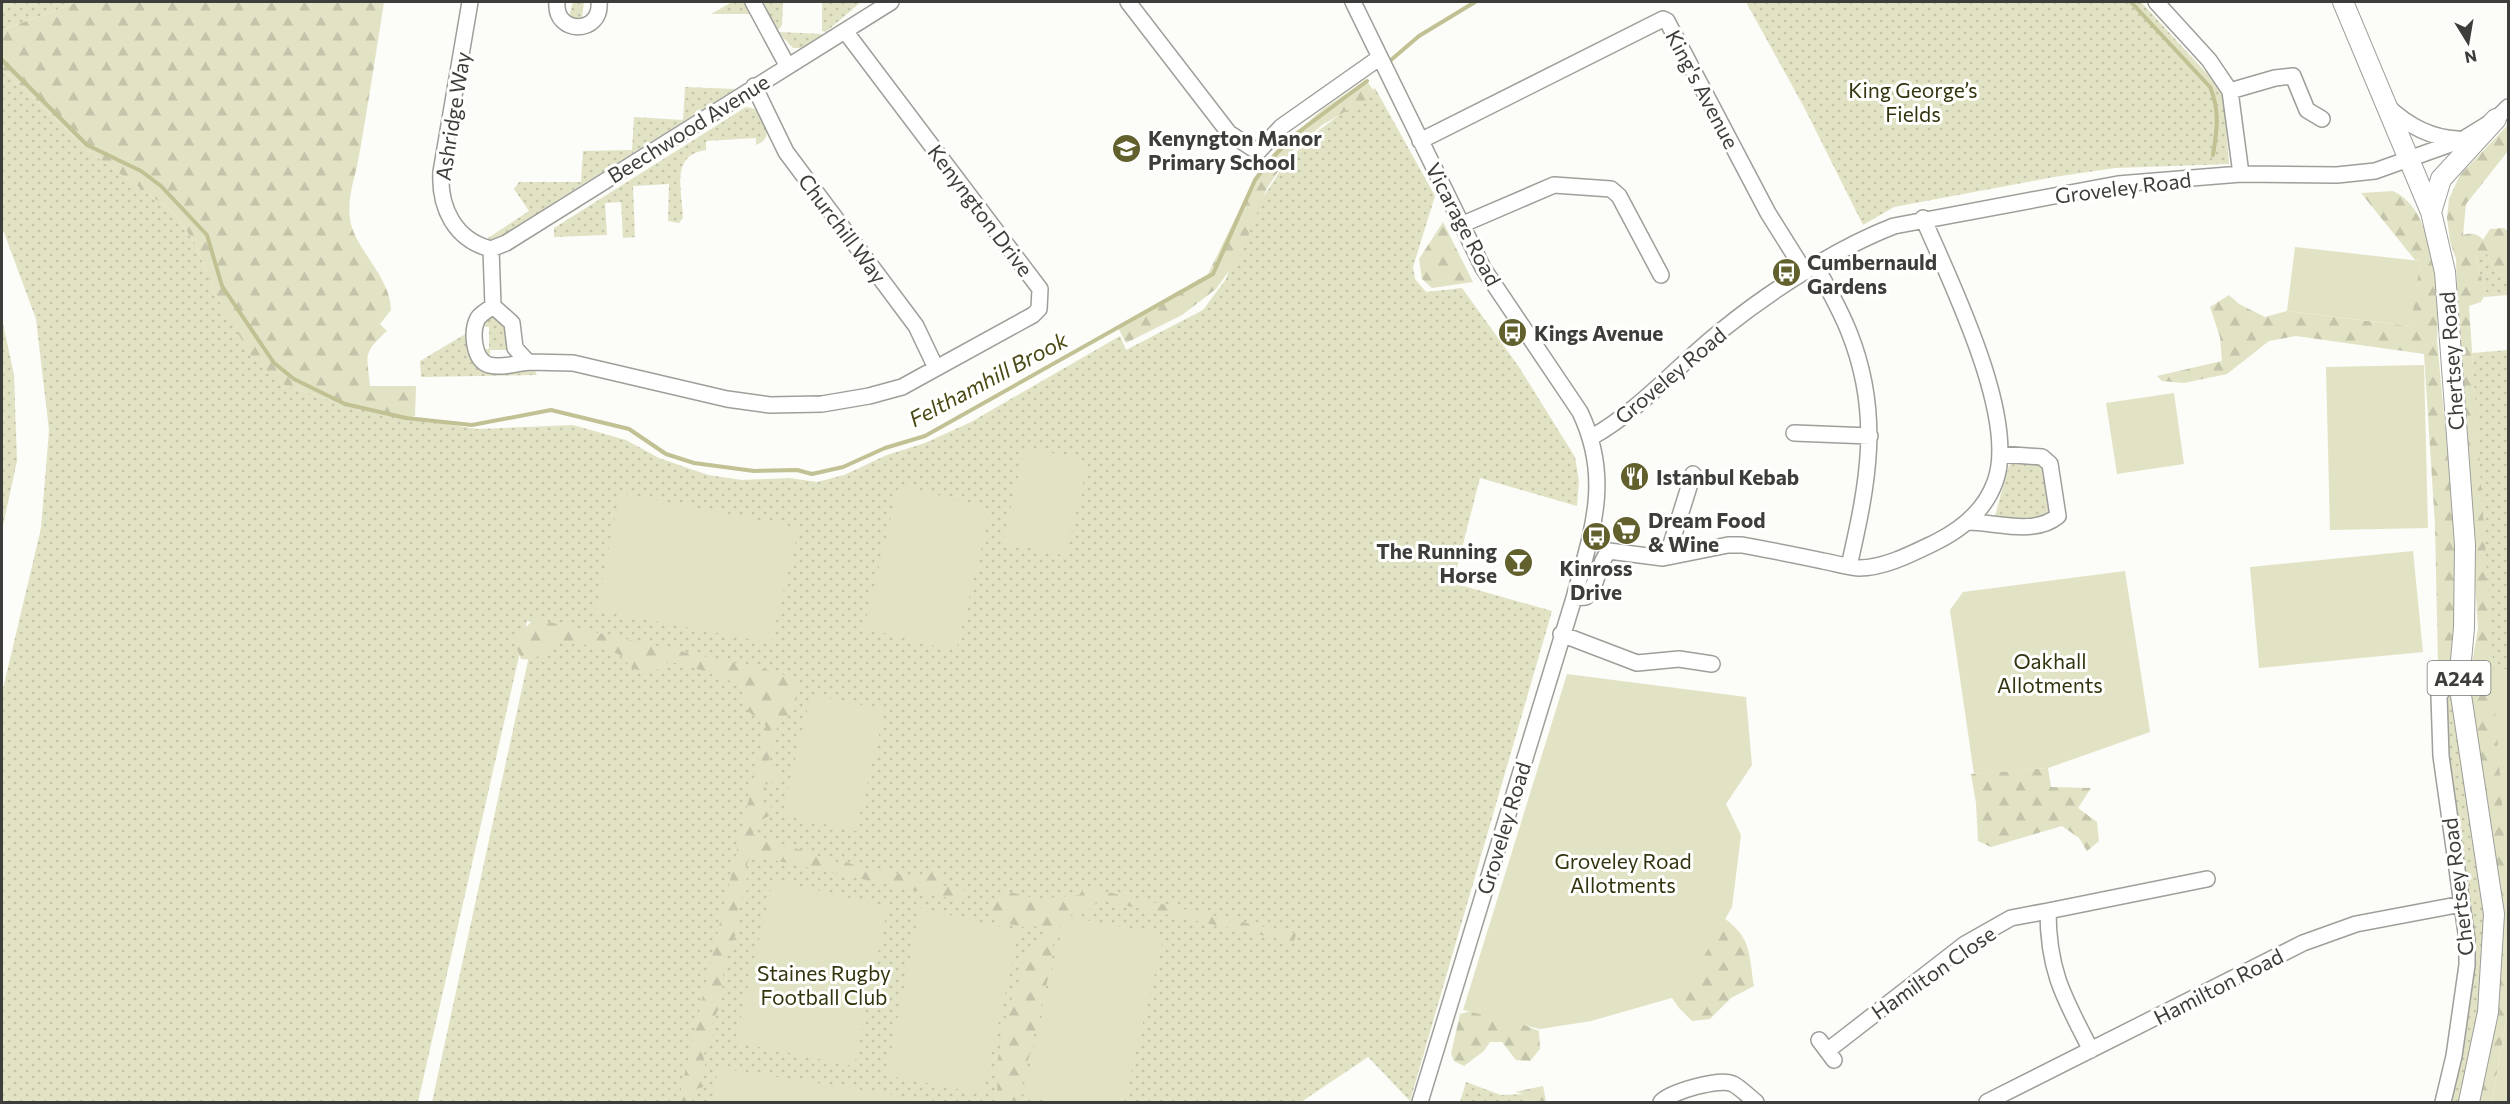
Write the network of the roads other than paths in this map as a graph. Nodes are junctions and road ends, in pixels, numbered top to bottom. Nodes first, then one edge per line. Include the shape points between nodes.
1 (470, 2) edge
2 (554, 2) edge
3 (599, 2) edge
4 (753, 2) edge
5 (891, 2) edge
6 (1128, 2) edge
7 (1353, 2) edge
8 (2156, 2) edge
9 (2343, 2) edge
10 (845, 31) junction
11 (1379, 58) junction
12 (787, 65) junction
13 (754, 86) junction
14 (2230, 91) junction
15 (2385, 104) junction
16 (2502, 113) edge
17 (2322, 118) dead end
18 (2462, 140) junction
19 (1420, 141) junction
20 (2408, 161) junction
21 (2241, 174) junction
22 (2431, 212) junction
23 (1923, 218) junction
24 (1461, 225) junction
25 (488, 248) junction
26 (1811, 269) junction
27 (1660, 275) dead end
28 (493, 306) junction
29 (528, 362) junction
30 (936, 368) junction
31 (1794, 433) dead end
32 (1870, 436) junction
33 (1592, 437) junction
34 (2000, 454) junction
35 (1693, 474) dead end
36 (1962, 525) junction
37 (1667, 557) junction
38 (1849, 566) junction
39 (1574, 598) junction
40 (1561, 634) junction
41 (1712, 664) dead end
42 (2459, 682) junction
43 (2208, 880) dead end
44 (2462, 904) junction
45 (2048, 911) junction
46 (1826, 1050) dead end
47 (2091, 1050) junction
48 (1419, 1102) edge
49 (1661, 1102) edge
50 (1756, 1102) edge
51 (1987, 1102) edge
52 (2443, 1102) edge
53 (2469, 1102) edge

1 - 25 street, Ashridge Way via 440,192 447,212 466,240
2 - 3 street via 562,21 574,28 594,21
4 - 12 street
5 - 10 street, Beechwood Avenue
6 - 11 street via 1229,133 1258,152 1281,126
7 - 11 street, Vicarage Road
8 - 14 street via 2209,60
9 - 15 main road, A244
10 - 12 street, Beechwood Avenue
10 - 30 street, Kenyngton Drive via 1040,289 1039,309 1034,315
11 - 19 street, Vicarage Road
12 - 13 street, Beechwood Avenue
13 - 25 street, Beechwood Avenue via 506,243
13 - 30 street, Churchill Way via 786,152 916,326
14 - 17 street via 2293,76 2307,110
14 - 21 street
15 - 18 street, A244 via 2426,133
15 - 20 main road, A244
16 - 18 street
16 - 22 main road via 2442,177
18 - 20 street
19 - 24 street, Vicarage Road
19 - 26 street, King's Avenue via 1663,19 1768,213
20 - 21 street, Groveley Road via 2354,174
20 - 22 main road, Chertsey Road / A244
21 - 23 street, Groveley Road via 2118,184
22 - 42 main road, Chertsey Road / A244 via 2445,272 2465,545
23 - 26 street, Groveley Road via 1862,238
23 - 34 street via 1987,373
24 - 27 street via 1554,185 1611,189 1619,196
24 - 33 street, Vicarage Road via 1483,268 1580,412
25 - 28 street
26 - 32 street via 1849,331 1865,380
26 - 33 street, Groveley Road via 1723,329 1630,412
28 - 29 street via 512,323 515,348
28 - 29 street, Kenyngton Drive via 475,326 480,358 489,364
29 - 30 street, Kenyngton Drive via 573,363 727,399 770,405 822,404 869,396 903,387
31 - 32 street
32 - 38 street via 1869,465
33 - 39 street, Groveley Road via 1597,476 1594,522
34 - 36 street via 1996,481 1982,507
34 - 36 street via 2042,457 2050,464 2058,516 2050,523 2013,527 1988,522
35 - 37 street
36 - 38 street via 1915,552 1883,564
37 - 38 street via 1742,544
37 - 39 street via 1609,551 1602,559 1593,590 1586,597
39 - 40 street, Groveley Road
40 - 41 street via 1637,663 1679,659
40 - 48 street, Groveley Road
42 - 44 street, Chertsey Road via 2446,685 2439,696 2439,726
42 - 53 main road, Chertsey Road / A244 via 2494,914 2488,1012
43 - 45 street, Hamilton Close
44 - 47 street, Hamilton Road via 2356,924 2303,943
44 - 52 street, Chertsey Road via 2466,976
45 - 46 street, Hamilton Close via 2011,918 1965,944
45 - 47 street via 2049,947 2060,991
47 - 51 street, Hamilton Road
49 - 50 street via 1672,1094 1724,1081

